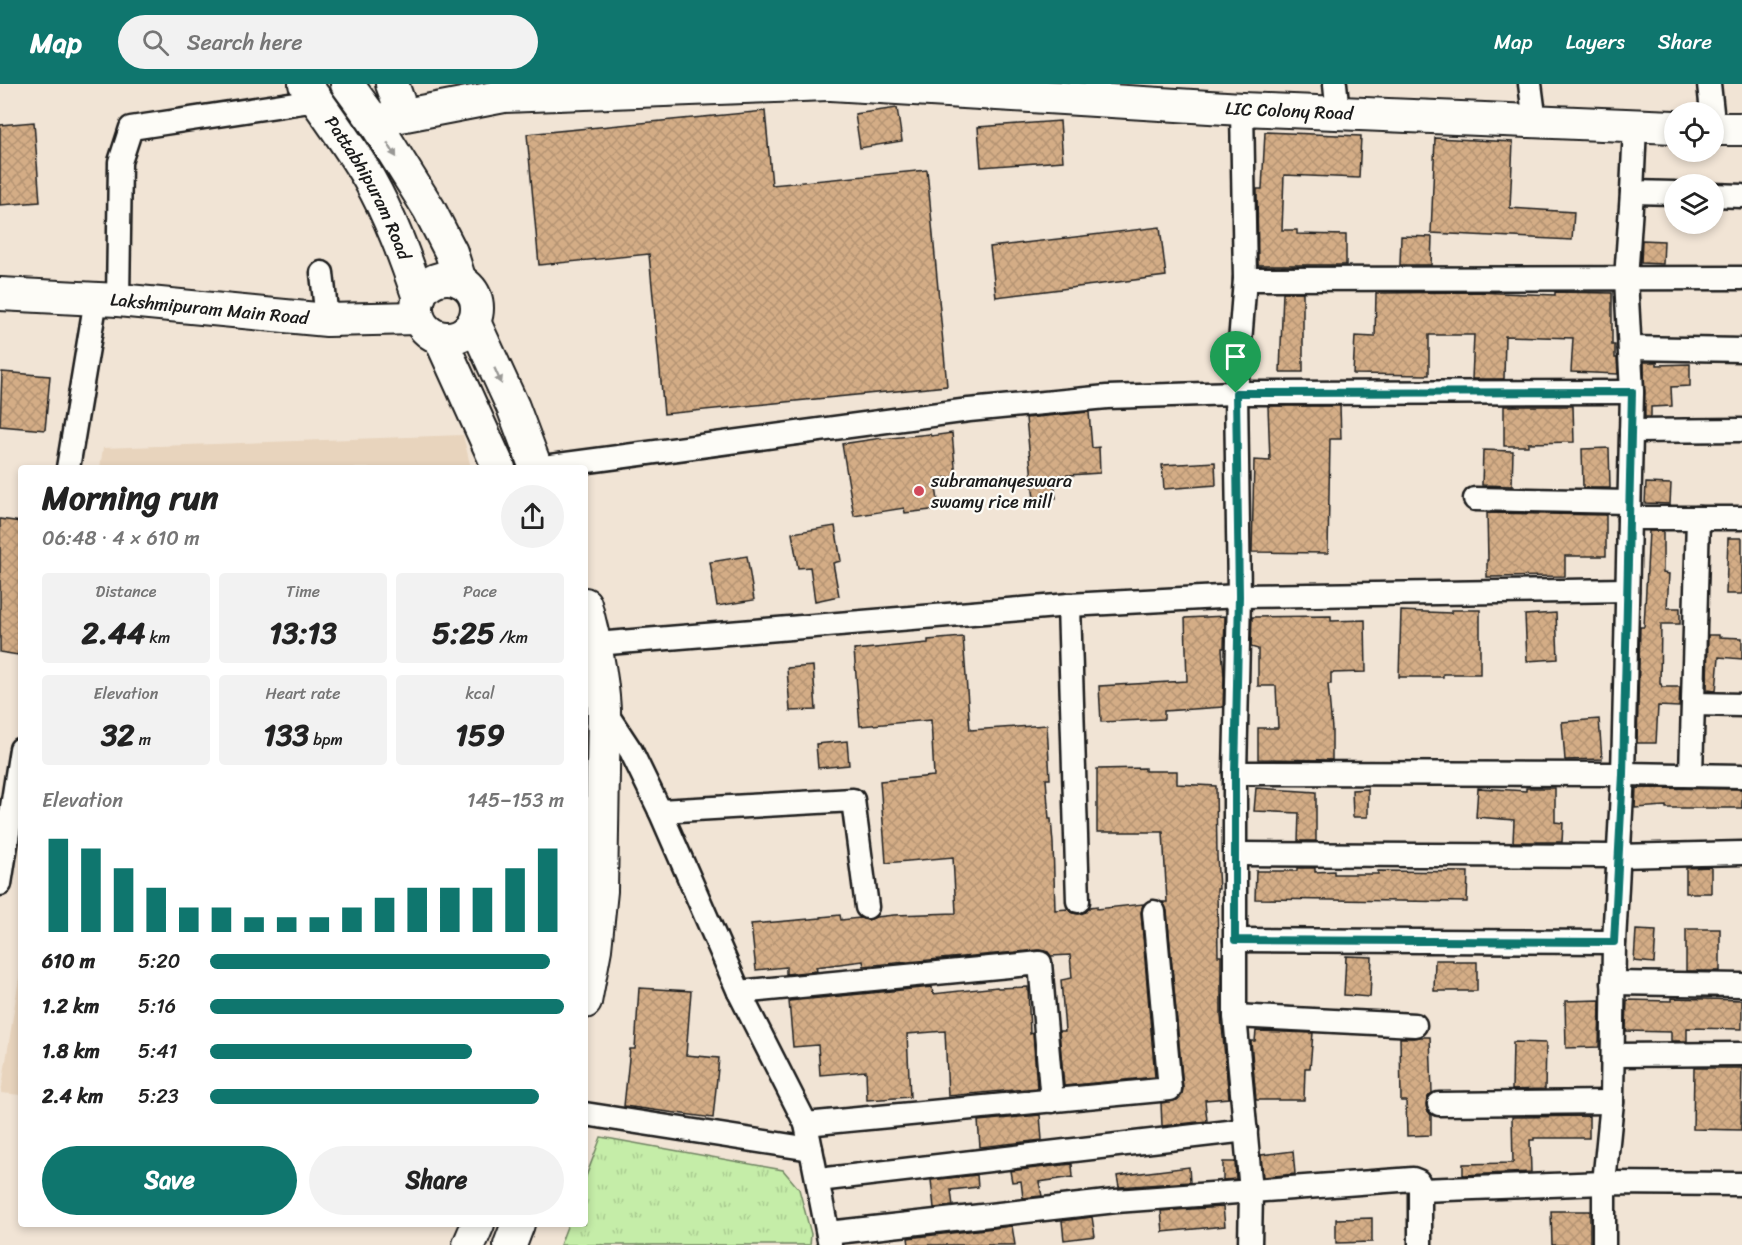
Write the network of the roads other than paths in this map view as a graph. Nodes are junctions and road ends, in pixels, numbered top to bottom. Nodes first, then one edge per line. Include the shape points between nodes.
1 (347, 84) edge
2 (392, 84) edge
3 (830, 84) edge
4 (1530, 84) edge
5 (1709, 84) edge
6 (638, 87) edge
7 (310, 92) edge
8 (1336, 98) edge
9 (1711, 102) edge
10 (1242, 109) junction
11 (388, 117) junction
12 (1535, 122) junction
13 (1635, 126) junction
14 (1664, 127) edge
15 (1724, 128) edge
16 (1742, 129) edge
17 (1632, 192) junction
18 (1664, 194) edge
19 (1724, 195) edge
20 (1742, 196) edge
21 (322, 273) dead end
22 (1742, 278) edge
23 (1245, 279) junction
24 (1626, 279) junction
25 (460, 281) junction
26 (0, 294) edge
27 (107, 299) junction
28 (426, 318) junction
29 (327, 320) junction
30 (474, 322) junction
31 (1630, 348) junction
32 (1742, 350) edge
33 (1632, 392) junction
34 (1236, 393) junction
35 (1742, 430) edge
36 (1631, 431) junction
37 (69, 465) edge
38 (498, 465) edge
39 (535, 465) edge
40 (558, 465) edge
41 (1475, 499) dead end
42 (1629, 510) junction
43 (1698, 518) junction
44 (1742, 518) edge
45 (1627, 590) junction
46 (1239, 596) junction
47 (1069, 605) junction
48 (588, 615) edge
49 (596, 644) junction
50 (1693, 704) junction
51 (1742, 705) edge
52 (604, 710) junction
53 (0, 748) edge
54 (18, 749) edge
55 (18, 768) edge
56 (1235, 773) junction
57 (1623, 774) junction
58 (1691, 775) junction
59 (1742, 776) edge
60 (660, 811) junction
61 (1742, 853) edge
62 (1236, 854) junction
63 (1618, 855) junction
64 (0, 884) edge
65 (1078, 901) dead end
66 (867, 907) dead end
67 (1154, 912) dead end
68 (1235, 940) junction
69 (1614, 942) junction
70 (1613, 983) junction
71 (1742, 985) edge
72 (588, 986) edge
73 (738, 992) junction
74 (1235, 1016) junction
75 (1415, 1025) dead end
76 (1742, 1054) edge
77 (1613, 1055) junction
78 (1052, 1101) junction
79 (1612, 1102) junction
80 (1439, 1104) dead end
81 (588, 1113) edge
82 (806, 1124) junction
83 (1246, 1130) junction
84 (811, 1149) junction
85 (818, 1180) junction
86 (1604, 1183) junction
87 (1742, 1184) edge
88 (1421, 1190) junction
89 (1251, 1191) junction
90 (477, 1227) edge
91 (517, 1227) edge
92 (829, 1239) edge
93 (469, 1245) edge
94 (510, 1245) edge
95 (1250, 1245) edge
96 (1420, 1245) edge
97 (1604, 1245) edge

1 - 11 street, Pattabhipuram Road
2 - 11 street
3 - 6 street, LIC Colony Road
3 - 10 street, LIC Colony Road
4 - 12 street
5 - 9 street
6 - 11 street, LIC Colony Road via 504,96
7 - 27 street via 131,128 120,162
7 - 28 street, Pattabhipuram Road via 374,188
8 - 10 street, LIC Colony Road
8 - 12 street, LIC Colony Road
10 - 23 street
11 -> 25 street, Pattabhipuram Road via 443,233
12 - 13 street, LIC Colony Road
13 - 14 street, LIC Colony Road
13 - 17 street
15 - 16 street
17 - 18 street
17 - 24 street
19 - 20 street
21 - 29 street
22 - 24 street
23 - 24 street
23 - 34 street
24 - 31 street
25 - 28 street via 440,279 424,289
25 - 30 street via 474,294
26 - 27 street, Lakshmipuram Main Road
27 - 29 street, Lakshmipuram Main Road
27 - 37 street
28 - 29 street, Lakshmipuram Main Road
28 - 30 street via 450,338 460,336
28 - 38 street, Pattabhipuram Road
30 -> 39 street
31 - 32 street
31 - 33 street
33 - 34 street
33 - 36 street
34 - 40 street via 1107,397 969,410
34 - 46 street
35 - 36 street
36 - 42 street
41 - 42 street
42 - 43 street
42 - 45 street
43 - 44 street
43 - 50 street
45 - 46 street
45 - 57 street
46 - 47 street
46 - 56 street
47 - 49 street
47 - 65 street
48 - 49 street
49 - 52 street
50 - 51 street
50 - 58 street
52 - 60 street via 631,751
52 - 72 street via 601,891
53 - 54 street
55 - 64 street
56 - 57 street
56 - 62 street
57 - 58 street
57 - 63 street
58 - 59 street
60 - 66 street via 853,800
60 - 73 street
61 - 63 street
62 - 63 street
62 - 68 street
63 - 69 street
67 - 78 street via 1170,1089
68 - 69 street
68 - 74 street
69 - 70 street
70 - 71 street
70 - 77 street
73 - 78 street via 1040,963
73 - 82 street
74 - 75 street
74 - 83 street
76 - 77 street
77 - 79 street
78 - 82 street
79 - 80 street
79 - 86 street
81 - 84 street
82 - 84 street
83 - 85 street
83 - 89 street
84 - 85 street
85 - 92 street
86 - 87 street
86 - 88 street
86 - 97 street
88 - 89 street via 1413,1179
88 - 96 street
89 - 92 street via 1116,1201
89 - 95 street
90 - 93 street
91 - 94 street

